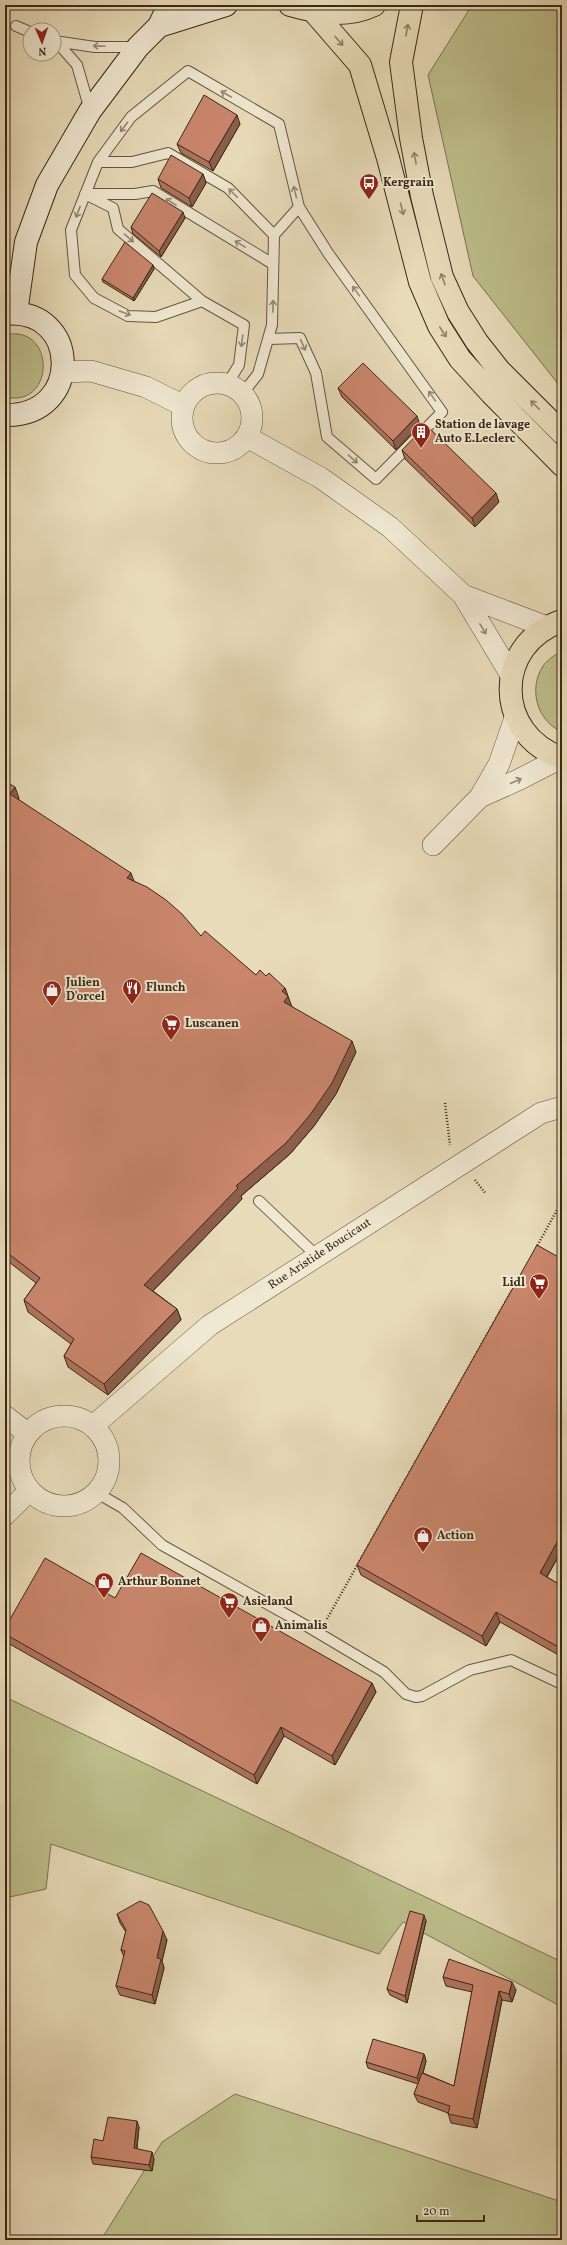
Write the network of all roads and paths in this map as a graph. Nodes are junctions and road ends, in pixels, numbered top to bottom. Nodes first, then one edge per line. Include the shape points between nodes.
1 (170, 5) edge
2 (226, 5) edge
3 (290, 5) edge
4 (374, 5) edge
5 (412, 5) edge
6 (314, 12) junction
7 (16, 26) dead end
8 (159, 26) junction
9 (22, 29) edge
10 (62, 42) edge
11 (138, 47) junction
12 (62, 49) edge
13 (90, 111) junction
14 (98, 162) junction
15 (85, 194) junction
16 (299, 207) junction
17 (274, 235) junction
18 (273, 264) junction
19 (202, 301) junction
20 (10, 313) edge
21 (269, 339) junction
22 (63, 372) junction
23 (235, 389) junction
24 (184, 406) junction
25 (5, 414) edge
26 (562, 433) edge
27 (247, 437) junction
28 (562, 465) edge
29 (463, 595) junction
30 (554, 624) edge
31 (511, 675) junction
32 (515, 718) junction
33 (561, 758) edge
34 (480, 797) junction
35 (433, 845) dead end
36 (445, 1103) dead end
37 (562, 1107) edge
38 (451, 1147) dead end
39 (477, 1183) dead end
40 (486, 1194) dead end
41 (259, 1201) dead end
42 (562, 1201) edge
43 (535, 1249) edge
44 (317, 1256) junction
45 (516, 1283) edge
46 (5, 1416) edge
47 (94, 1425) junction
48 (27, 1433) junction
49 (30, 1490) junction
50 (97, 1493) junction
51 (5, 1515) edge
52 (319, 1633) junction
53 (562, 1684) edge

1 - 8 street
2 - 8 street
3 - 6 main road
4 - 6 main road via 363,10 339,14
26 -> 5 main road via 499,370 477,342 458,312 442,277 422,196 401,62
6 -> 28 main road via 360,65 388,158 420,282 439,326 460,359
7 - 9 lane
8 - 11 street
11 -> 10 lane via 95,47
11 - 13 street
12 - 13 lane via 77,65
13 - 20 street via 47,185 26,242
14 - 15 lane
16 -> 14 lane via 279,124 188,71 131,117
17 -> 14 lane via 228,188 168,153 132,162
18 -> 15 lane via 153,191 135,194
15 -> 19 lane via 113,208 118,229
15 -> 19 lane via 71,230 75,275 94,298 128,316 156,317
16 - 17 lane
21 -> 16 lane via 300,338 316,373 327,437 376,480 442,412 328,253
17 - 18 lane
21 -> 18 lane via 272,326
19 -> 23 lane via 244,325
20 - 22 street via 33,316 47,326 58,339
21 - 23 lane via 258,374
22 - 24 street via 91,371 146,388
22 - 25 street via 58,388 48,401 35,410 19,415
23 - 24 street via 217,382 206,384 189,396
23 - 27 street via 250,403 252,426
24 - 27 street via 184,430 192,443 200,449 210,452 231,450
27 - 29 street via 321,478 390,527
29 - 30 street
29 -> 31 street
30 - 31 main road via 530,640 522,650
31 - 32 main road via 510,697
32 - 33 main road via 526,736 542,750
32 - 34 street via 499,764
34 -> 33 street
34 - 35 street
36 - 38 path
37 - 44 street, Rue Aristide Boucicaut via 542,1113
39 - 40 path
41 - 44 lane
42 - 43 path
44 - 47 street, Rue Aristide Boucicaut via 210,1325
45 - 52 path
46 - 48 street
47 - 48 street via 59,1414 42,1421
47 - 50 street via 105,1440 111,1458 107,1477
48 - 49 street via 18,1462 21,1477
49 - 50 street via 44,1502 63,1506 81,1503
49 - 51 street
50 - 52 lane via 123,1508 162,1545
52 - 53 lane via 384,1672 406,1694 416,1697 470,1670 511,1660

